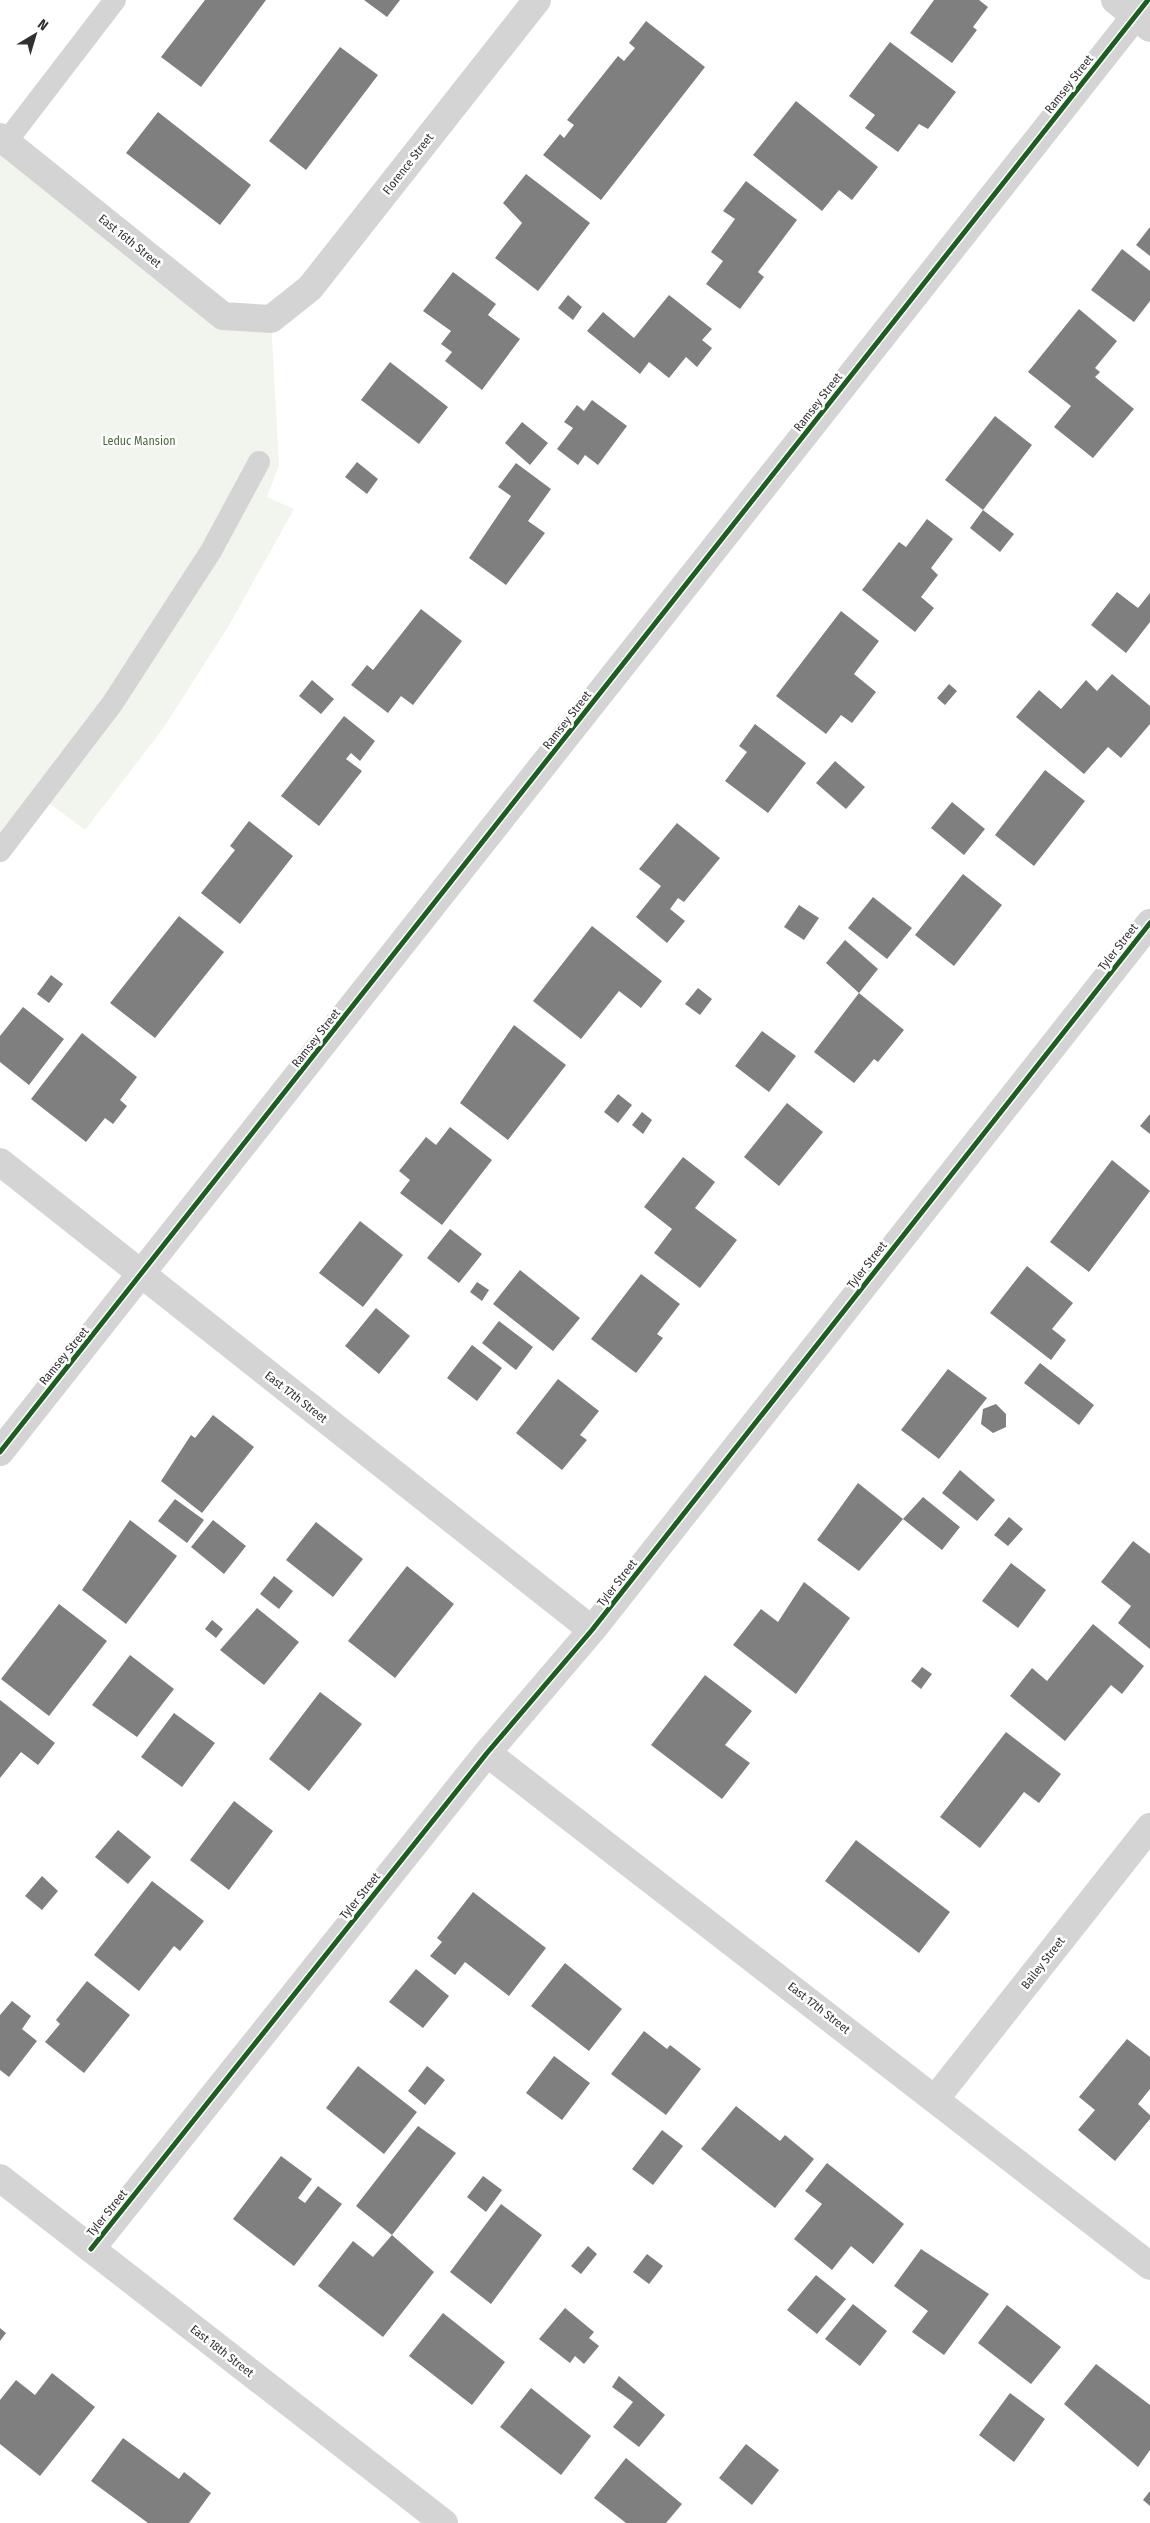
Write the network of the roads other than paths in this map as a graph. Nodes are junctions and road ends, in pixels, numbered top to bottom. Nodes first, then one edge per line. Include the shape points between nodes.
1 (115, 0) edge
2 (537, 0) edge
3 (1137, 11) edge
4 (3, 140) edge
5 (271, 319) joint
6 (259, 462) dead end
7 (0, 851) edge
8 (1150, 923) edge
9 (0, 1162) edge
10 (141, 1276) junction
11 (0, 1452) edge
12 (592, 1630) junction
13 (487, 1753) junction
14 (1150, 1827) edge
15 (936, 2098) junction
16 (0, 2178) edge
17 (91, 2249) junction
18 (1150, 2266) edge
19 (444, 2523) edge

1 - 4 lane
2 - 5 street, Florence Street via 310,288
3 - 10 street, Ramsey Street
4 - 5 street, East 16th Street via 223,316
6 - 7 lane via 210,551 112,704
8 - 12 street, Tyler Street
9 - 10 street, East 17th Street
10 - 11 street, Ramsey Street
10 - 12 street, East 17th Street
12 - 13 street, Tyler Street
13 - 15 street, East 17th Street
13 - 17 street, Tyler Street
14 - 15 street, Bailey Street
15 - 18 street, East 17th Street
16 - 17 street, East 18th Street
17 - 19 street, East 18th Street

